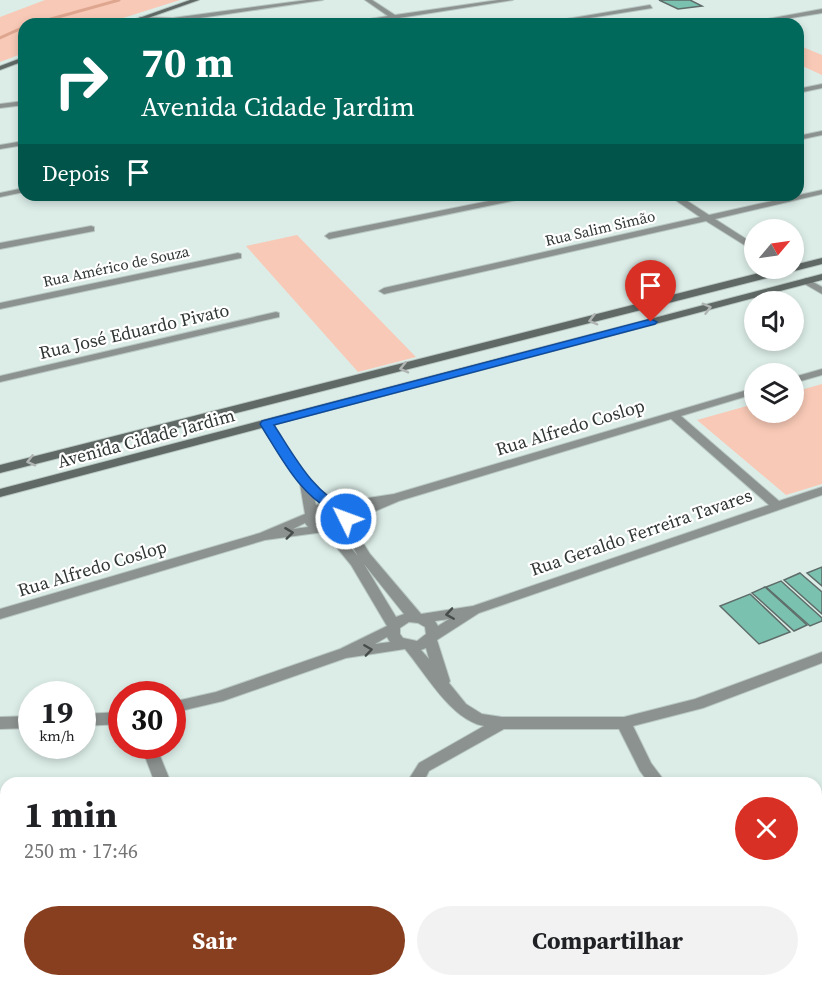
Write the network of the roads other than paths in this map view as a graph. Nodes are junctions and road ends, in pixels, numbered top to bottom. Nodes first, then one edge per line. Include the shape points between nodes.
1 (196, 0) edge
2 (320, 0) edge
3 (368, 0) edge
4 (510, 0) edge
5 (650, 7) dead end
6 (822, 11) edge
7 (393, 17) junction
8 (143, 18) edge
9 (188, 18) edge
10 (386, 18) edge
11 (579, 18) edge
12 (780, 18) edge
13 (18, 61) edge
14 (0, 68) edge
15 (822, 86) edge
16 (804, 90) edge
17 (18, 104) edge
18 (0, 106) edge
19 (822, 133) edge
20 (804, 137) edge
21 (18, 144) edge
22 (0, 147) edge
23 (18, 191) edge
24 (822, 192) edge
25 (0, 195) edge
26 (804, 196) edge
27 (501, 201) edge
28 (682, 201) edge
29 (781, 201) edge
30 (707, 217) junction
31 (91, 228) dead end
32 (329, 236) dead end
33 (744, 241) edge
34 (0, 246) edge
35 (238, 256) dead end
36 (822, 261) edge
37 (804, 266) edge
38 (822, 277) edge
39 (751, 279) edge
40 (806, 281) junction
41 (384, 291) dead end
42 (822, 291) edge
43 (0, 306) edge
44 (276, 315) dead end
45 (481, 349) junction
46 (496, 363) junction
47 (822, 372) edge
48 (804, 377) edge
49 (0, 379) edge
50 (744, 394) edge
51 (673, 415) junction
52 (266, 424) junction
53 (157, 430) junction
54 (169, 449) junction
55 (0, 469) edge
56 (306, 484) junction
57 (822, 491) edge
58 (0, 493) edge
59 (395, 498) junction
60 (333, 506) junction
61 (777, 506) junction
62 (310, 515) junction
63 (345, 521) junction
64 (325, 529) junction
65 (264, 536) junction
66 (360, 559) junction
67 (385, 594) junction
68 (474, 610) junction
69 (0, 614) edge
70 (417, 618) junction
71 (393, 627) junction
72 (431, 637) junction
73 (407, 646) junction
74 (345, 653) junction
75 (822, 657) edge
76 (446, 687) junction
77 (186, 705) edge
78 (18, 722) edge
79 (0, 723) edge
80 (502, 723) junction
81 (624, 723) junction
82 (153, 759) edge
83 (161, 777) edge
84 (420, 777) edge
85 (653, 777) edge

1 - 8 main road
2 - 9 street
3 - 7 street
4 - 7 street
5 - 11 street
6 - 12 street
7 - 10 street
13 - 14 main road
15 - 16 street
17 - 18 street
19 - 20 street
21 - 22 street
23 - 25 street
24 - 26 street, Rua Salim Simão
27 - 32 street
28 - 30 street
29 - 30 street, Rua Salim Simão
30 - 33 street
30 - 41 street, Rua Salim Simão
31 - 34 street
35 - 43 street, Rua Américo de Souza
36 - 37 main road, Avenida Cidade Jardim
38 - 40 main road, Avenida Cidade Jardim
39 -> 45 main road, Avenida Cidade Jardim
40 - 42 street
46 -> 40 main road, Avenida Cidade Jardim
44 - 49 street, Rua José Eduardo Pivato
45 - 46 main road
45 -> 53 main road, Avenida Cidade Jardim
46 - 52 main road, Avenida Cidade Jardim
47 - 48 street
50 - 51 street, Rua Alfredo Coslop
51 - 59 street, Rua Alfredo Coslop
51 - 61 street
52 - 54 main road, Avenida Cidade Jardim
52 - 56 street
53 - 54 main road
53 -> 55 main road, Avenida Cidade Jardim
54 - 58 main road, Avenida Cidade Jardim
56 - 60 street
56 - 62 street
57 - 61 street, Rua Geraldo Ferreira Tavares
59 - 60 street, Rua Alfredo Coslop
59 - 63 street, Rua Alfredo Coslop
60 - 62 street, Rua Alfredo Coslop via 319,507
60 - 63 street via 344,512
61 - 68 street, Rua Geraldo Ferreira Tavares
62 - 64 street via 312,524
62 - 65 street, Rua Alfredo Coslop
63 - 64 street, Rua Alfredo Coslop
63 - 66 street
65 -> 64 street, Rua Alfredo Coslop
64 - 66 street
65 - 69 street, Rua Alfredo Coslop
66 - 67 street
67 - 70 street
67 - 71 street
68 -> 70 street, Rua Geraldo Ferreira Tavares
68 - 72 street, Rua Geraldo Ferreira Tavares
70 - 71 street via 403,619
70 - 72 street via 431,625
71 - 73 street via 394,638
71 - 74 street
72 - 73 street via 421,645
72 - 76 street
74 -> 73 street
73 - 76 street
74 - 77 street
75 - 81 street via 698,704
76 - 80 street via 461,708 478,719
78 - 79 street
80 - 81 street
80 - 84 street via 424,766
81 - 85 street
82 - 83 street

